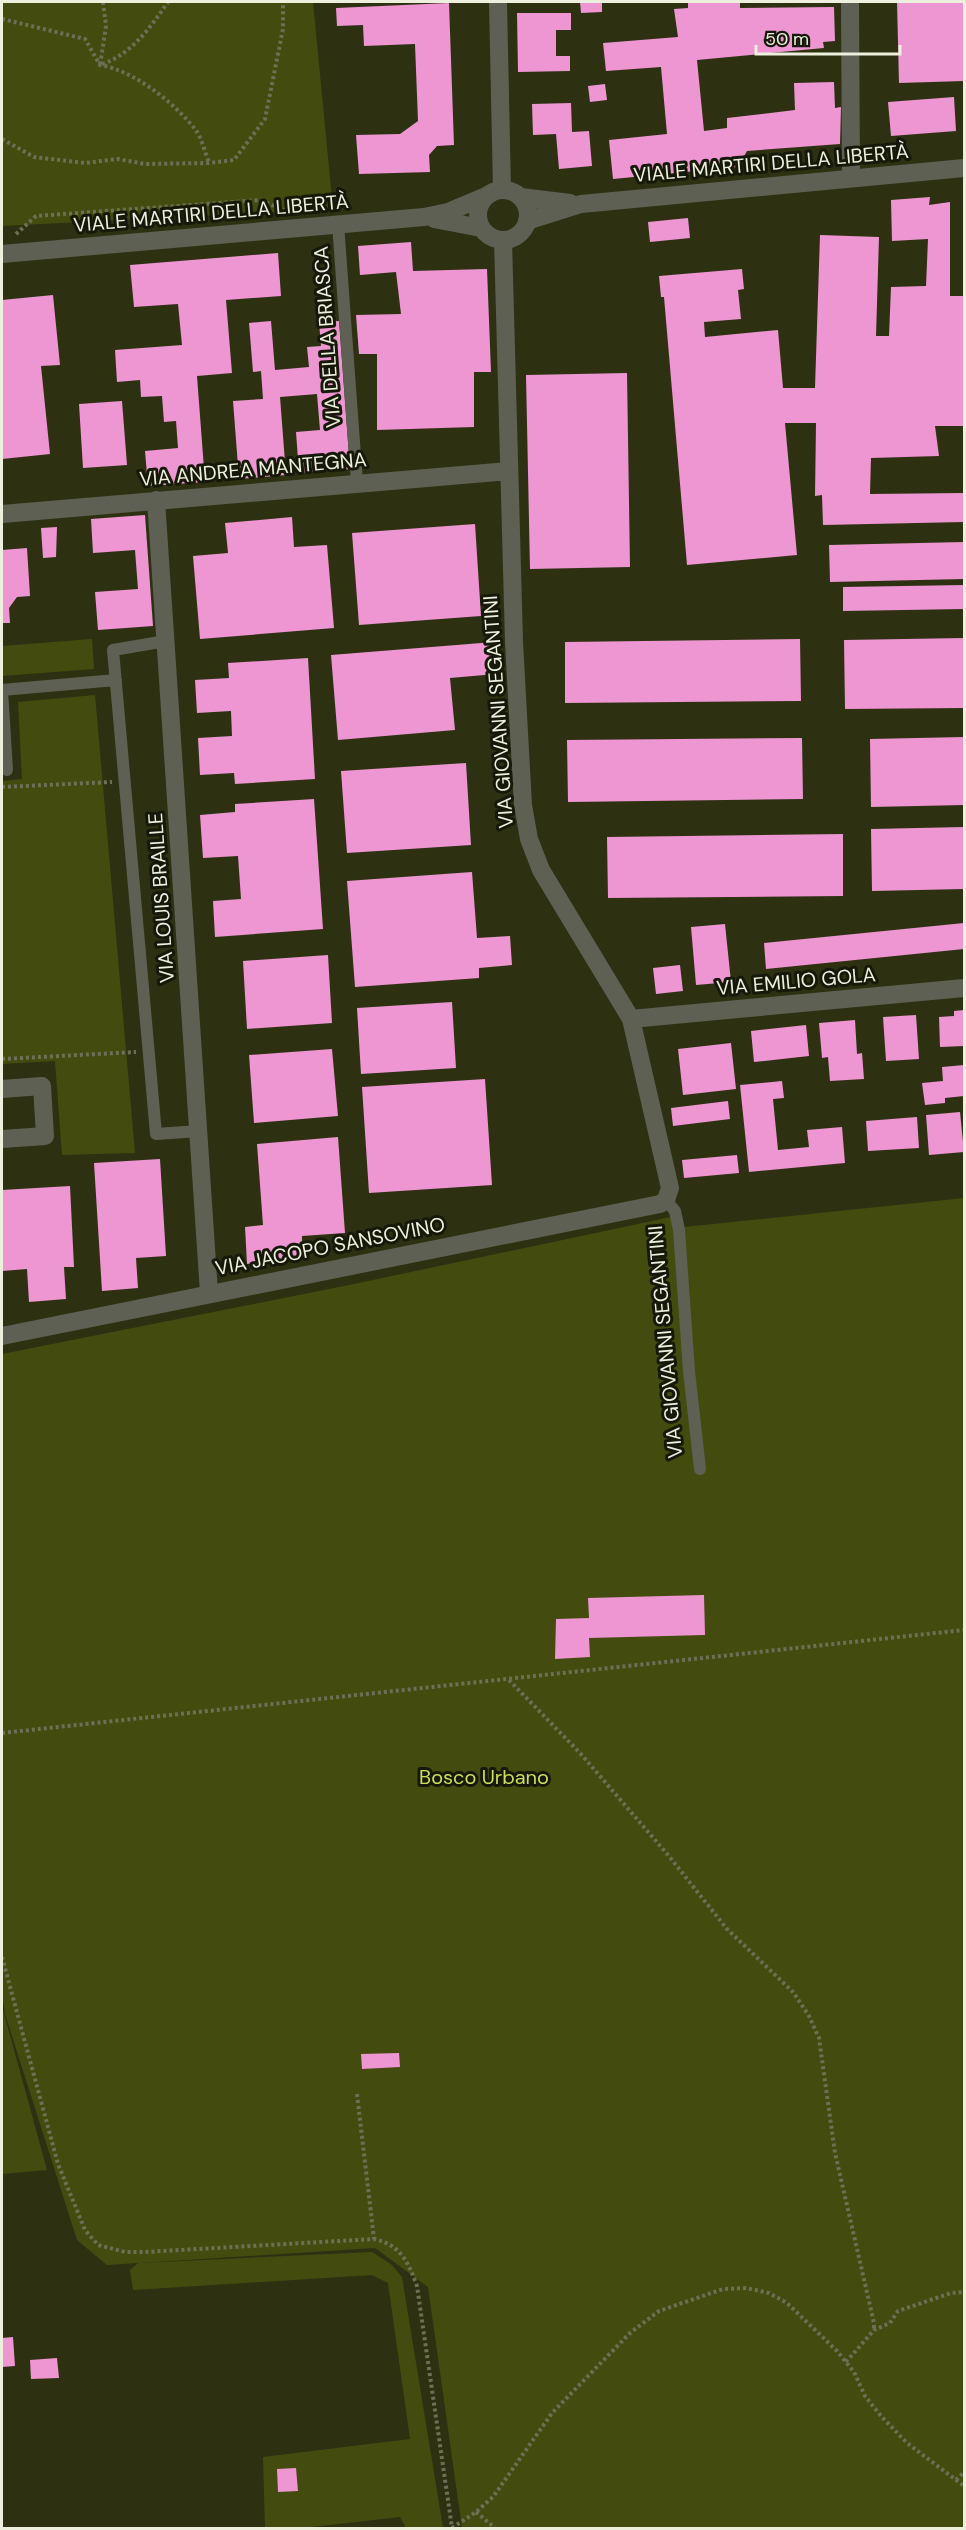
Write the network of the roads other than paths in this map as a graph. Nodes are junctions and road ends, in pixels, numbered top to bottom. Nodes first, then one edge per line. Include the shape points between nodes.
1 (498, 2) edge
2 (850, 2) edge
3 (964, 168) edge
4 (851, 178) junction
5 (494, 193) junction
6 (521, 197) junction
7 (581, 204) junction
8 (424, 218) junction
9 (527, 221) junction
10 (339, 224) junction
11 (481, 228) junction
12 (503, 240) junction
13 (2, 254) edge
14 (509, 471) junction
15 (357, 483) junction
16 (156, 500) junction
17 (2, 514) edge
18 (166, 641) junction
19 (116, 680) junction
20 (7, 770) dead end
21 (964, 988) edge
22 (632, 1019) junction
23 (2, 1089) edge
24 (199, 1131) junction
25 (2, 1139) edge
26 (666, 1200) junction
27 (210, 1293) junction
28 (2, 1336) edge
29 (700, 1469) dead end

1 - 5 street
2 - 4 street
3 - 4 street, VIALE MARTIRI DELLA LIBERTÀ
4 - 7 street, VIALE MARTIRI DELLA LIBERTÀ
5 - 6 street, VIALE MARTIRI DELLA LIBERTÀ via 510,190
5 - 8 street, VIALE MARTIRI DELLA LIBERTÀ
5 - 11 street via 478,212
6 - 7 street, VIALE MARTIRI DELLA LIBERTÀ
6 - 9 street
7 - 9 street, VIALE MARTIRI DELLA LIBERTÀ
8 - 10 street, VIALE MARTIRI DELLA LIBERTÀ
8 - 11 street, VIALE MARTIRI DELLA LIBERTÀ
9 - 12 street, VIALE MARTIRI DELLA LIBERTÀ via 520,234
10 - 13 street, VIALE MARTIRI DELLA LIBERTÀ
10 - 15 lane, VIA DELLA BRIASCA
11 - 12 street, VIALE MARTIRI DELLA LIBERTÀ
12 - 14 street, VIA GIOVANNI SEGANTINI
14 - 15 street, VIA ANDREA MANTEGNA
14 - 22 street, VIA GIOVANNI SEGANTINI via 523,805 529,839 541,870
15 - 16 street, VIA ANDREA MANTEGNA
16 - 17 street, VIA ANDREA MANTEGNA
16 - 18 street, VIA LOUIS BRAILLE
18 - 19 lane via 113,650
18 - 24 street, VIA LOUIS BRAILLE
19 - 20 lane via 2,690
19 - 24 lane via 156,1134
21 - 22 street, VIA EMILIO GOLA
22 - 26 street, VIA GIOVANNI SEGANTINI via 670,1188
23 - 25 street via 42,1086 45,1136
24 - 27 street, VIA LOUIS BRAILLE
26 - 27 street, VIA JACOPO SANSOVINO
26 - 29 lane, VIA GIOVANNI SEGANTINI via 675,1211 679,1230
27 - 28 street, VIA JACOPO SANSOVINO

